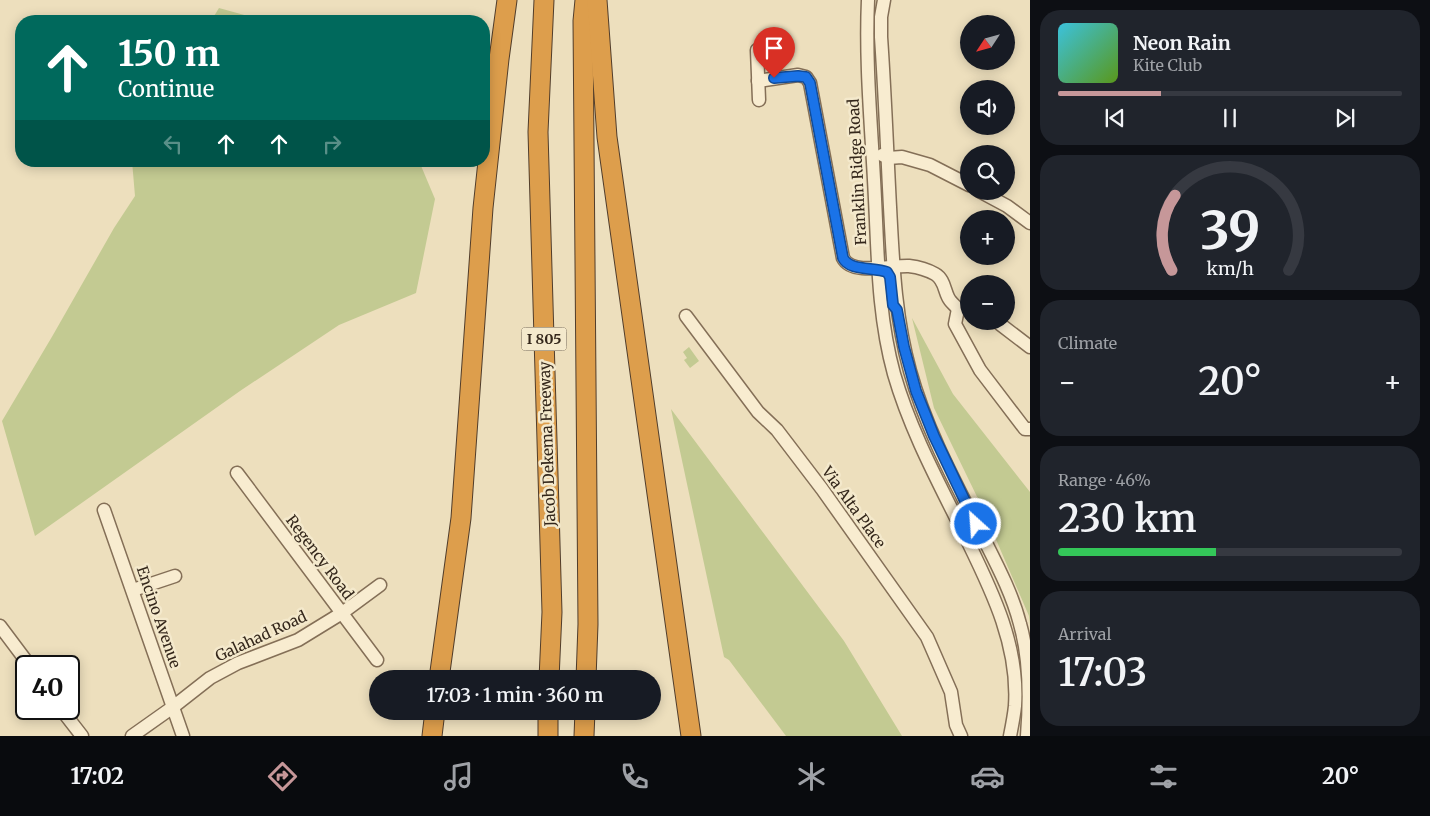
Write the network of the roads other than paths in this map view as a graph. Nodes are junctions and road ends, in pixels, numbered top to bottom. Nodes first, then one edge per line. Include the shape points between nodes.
1 (507, 0) edge
2 (544, 0) edge
3 (585, 0) edge
4 (597, 0) edge
5 (868, 0) edge
6 (879, 0) edge
7 (884, 0) edge
8 (881, 17) junction
9 (757, 50) dead end
10 (758, 81) junction
11 (759, 100) dead end
12 (870, 113) junction
13 (490, 143) edge
14 (888, 158) junction
15 (487, 167) edge
16 (960, 180) edge
17 (996, 200) edge
18 (876, 218) junction
19 (1030, 223) edge
20 (877, 268) junction
21 (893, 268) junction
22 (960, 307) edge
23 (897, 310) junction
24 (960, 315) edge
25 (686, 316) dead end
26 (1008, 330) edge
27 (1030, 347) edge
28 (1030, 429) edge
29 (237, 473) dead end
30 (104, 510) dead end
31 (175, 576) dead end
32 (380, 586) dead end
33 (133, 590) junction
34 (342, 613) junction
35 (0, 626) edge
36 (22, 655) edge
37 (377, 660) dead end
38 (440, 670) edge
39 (550, 670) edge
40 (586, 670) edge
41 (173, 707) junction
42 (70, 720) edge
43 (434, 720) edge
44 (548, 720) edge
45 (585, 720) edge
46 (82, 736) edge
47 (132, 736) edge
48 (183, 736) edge
49 (432, 736) edge
50 (548, 736) edge
51 (584, 736) edge
52 (691, 736) edge
53 (961, 736) edge
54 (1010, 736) edge
55 (1027, 736) edge

1 - 13 highway
2 - 39 highway, Jacob Dekema Freeway / I 805 via 538,132 552,612
3 - 40 highway, I 805
4 - 52 highway via 606,137
5 - 12 street, Franklin Ridge Road
6 - 8 street
7 - 8 street, Franklin Ridge Road
8 - 14 street, Franklin Ridge Road
9 - 10 street
10 - 11 street
10 - 20 street via 798,76 806,77 810,83 843,258 851,266
12 - 14 street via 875,120 879,150
12 - 18 street, Franklin Ridge Road
14 - 16 street via 902,157 930,164
14 - 21 street, Franklin Ridge Road
15 - 38 highway via 461,518
17 - 19 street
18 - 20 street, Franklin Ridge Road
18 - 21 street via 882,232 884,262
20 - 21 street
20 - 23 street via 890,277 893,305
20 - 54 street, Franklin Ridge Road via 887,344 908,416 988,584 1003,625 1014,684 1015,705
21 - 22 street via 909,266 935,274 948,298
21 - 23 street, Franklin Ridge Road
23 - 55 street, Franklin Ridge Road via 910,371 924,412 1004,580 1020,624 1028,680
24 - 28 street via 955,324 980,370 1024,430
25 - 53 street, Via Alta Place via 758,412 777,430 822,489 927,637 951,692
26 - 27 street
29 - 34 street, Regency Road
30 - 33 street, Encino Avenue
31 - 33 street
32 - 34 street, Galahad Road
33 - 41 street, Encino Avenue
34 - 37 street, Regency Road
34 - 41 street, Galahad Road via 298,640 238,663 210,678
35 - 36 street
41 - 47 street, Galahad Road
41 - 48 street, Encino Avenue
42 - 46 street
43 - 49 highway
44 - 50 highway
45 - 51 highway

